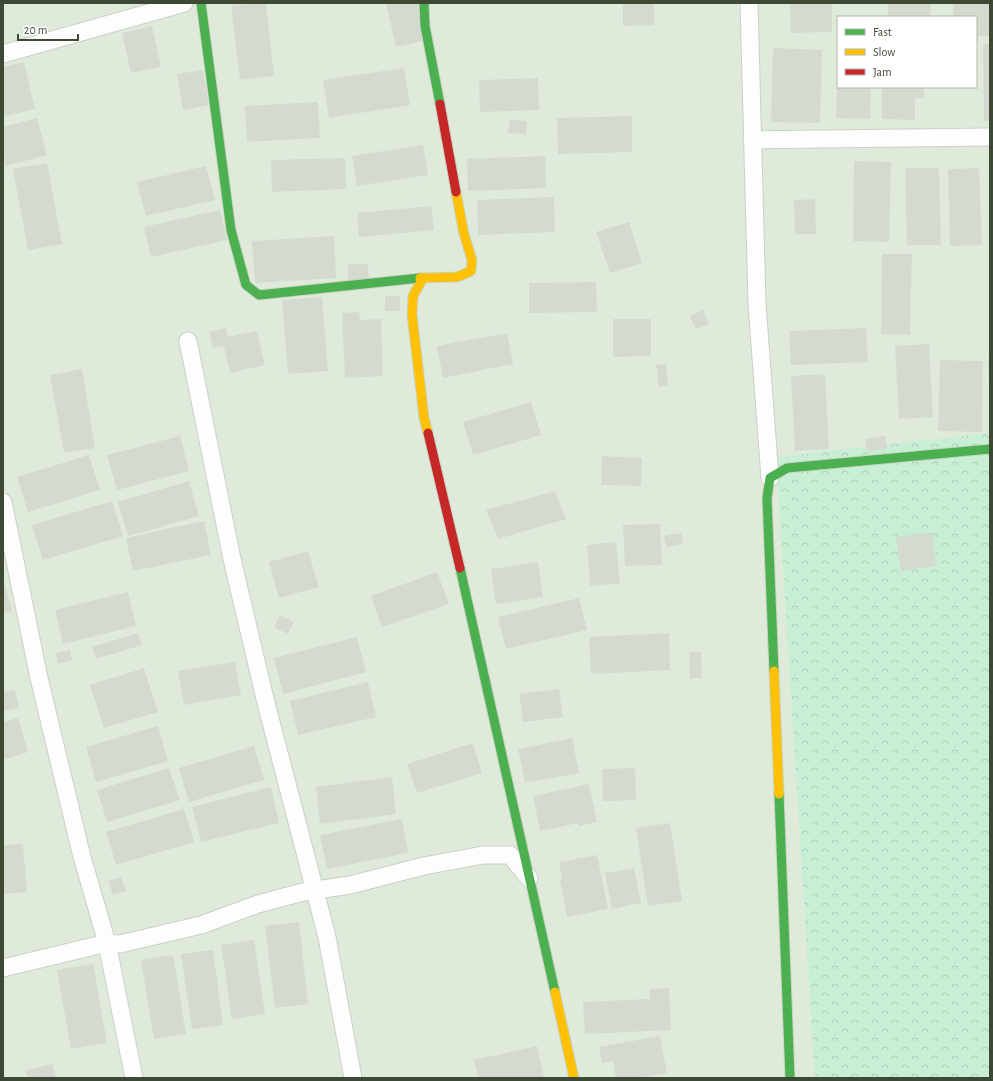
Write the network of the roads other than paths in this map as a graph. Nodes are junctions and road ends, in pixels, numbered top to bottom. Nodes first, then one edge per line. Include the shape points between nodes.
1 (184, 3) edge
2 (201, 3) edge
3 (424, 3) edge
4 (749, 3) edge
5 (3, 54) edge
6 (990, 137) edge
7 (752, 140) junction
8 (423, 278) junction
9 (188, 341) dead end
10 (990, 449) edge
11 (770, 478) junction
12 (3, 502) edge
13 (529, 878) junction
14 (314, 890) junction
15 (107, 943) junction
16 (3, 968) edge
17 (134, 1078) edge
18 (353, 1078) edge
19 (574, 1078) edge
20 (790, 1078) edge

1 - 5 street
2 - 8 street via 231,230 246,284 259,295
3 - 8 street via 425,26 464,234 472,260 470,271 457,277
4 - 7 street
6 - 7 street
7 - 11 street via 757,304
8 - 13 street via 413,296 412,315 424,418
9 - 14 street via 232,560
10 - 11 street via 787,468
11 - 20 street via 768,498
12 - 15 street via 39,678 82,857
13 - 14 street via 510,855 484,855 424,866 350,886
13 - 19 street
14 - 15 street via 258,904 201,925 120,944
14 - 18 street via 327,937
15 - 16 street
15 - 17 street

